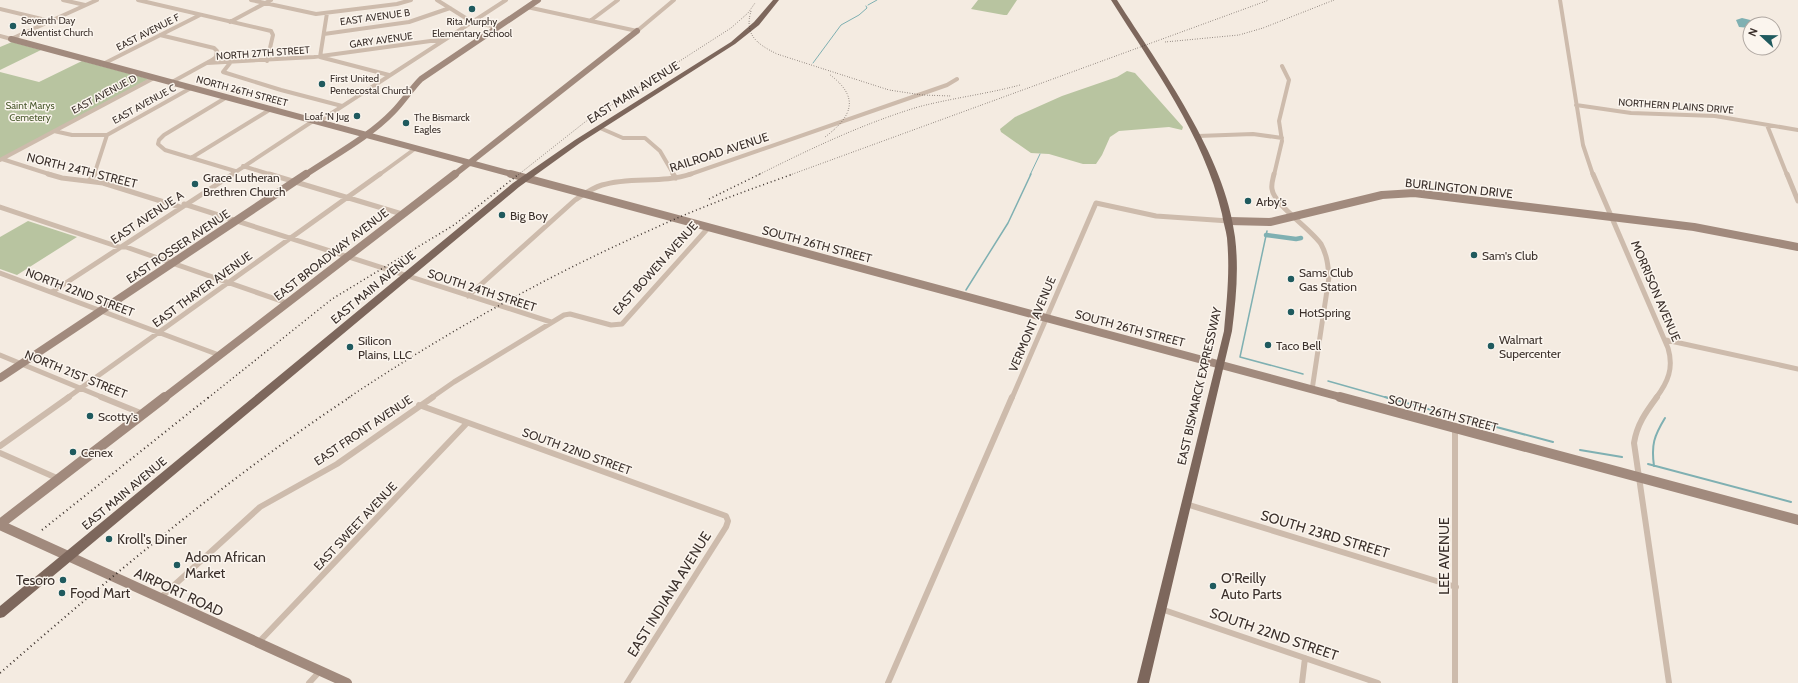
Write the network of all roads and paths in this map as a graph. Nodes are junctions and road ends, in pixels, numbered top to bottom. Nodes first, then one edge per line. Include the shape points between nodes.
1 (63, 0) edge
2 (97, 0) edge
3 (138, 0) edge
4 (250, 0) edge
5 (271, 0) edge
6 (411, 0) edge
7 (437, 0) edge
8 (506, 0) edge
9 (538, 0) edge
10 (618, 0) edge
11 (674, 0) edge
12 (771, 0) edge
13 (776, 0) edge
14 (1114, 0) edge
15 (1560, 0) edge
16 (265, 3) junction
17 (86, 5) junction
18 (450, 8) junction
19 (527, 8) junction
20 (0, 9) edge
21 (327, 13) junction
22 (200, 15) junction
23 (51, 21) junction
24 (590, 21) junction
25 (230, 22) junction
26 (472, 22) junction
27 (497, 27) junction
28 (637, 31) junction
29 (324, 34) junction
30 (160, 35) junction
31 (0, 36) edge
32 (11, 39) junction
33 (445, 39) junction
34 (320, 57) junction
35 (267, 61) junction
36 (207, 63) junction
37 (230, 63) junction
38 (103, 64) junction
39 (1282, 66) dead end
40 (389, 75) junction
41 (154, 78) junction
42 (957, 78) dead end
43 (172, 82) junction
44 (191, 88) junction
45 (227, 97) junction
46 (1576, 105) junction
47 (342, 106) junction
48 (271, 109) junction
49 (316, 121) junction
50 (1767, 125) junction
51 (600, 128) junction
52 (1798, 130) edge
53 (54, 132) junction
54 (365, 134) junction
55 (106, 135) junction
56 (1198, 136) junction
57 (1282, 138) junction
58 (416, 148) junction
59 (191, 158) junction
60 (1, 160) edge
61 (470, 162) junction
62 (243, 166) junction
63 (235, 171) junction
64 (526, 177) junction
65 (676, 178) junction
66 (89, 181) junction
67 (293, 182) junction
68 (584, 193) junction
69 (347, 198) junction
70 (1798, 201) edge
71 (1096, 203) joint
72 (182, 206) junction
73 (0, 207) edge
74 (402, 214) junction
75 (1294, 217) junction
76 (1612, 217) junction
77 (235, 220) junction
78 (1229, 221) junction
79 (709, 227) junction
80 (290, 238) junction
81 (119, 247) junction
82 (1798, 247) edge
83 (347, 257) junction
84 (172, 263) junction
85 (0, 273) edge
86 (406, 276) junction
87 (228, 283) junction
88 (52, 292) junction
89 (468, 296) junction
90 (287, 303) junction
91 (101, 311) junction
92 (574, 314) joint
93 (1047, 319) junction
94 (551, 322) junction
95 (158, 332) junction
96 (1666, 340) junction
97 (0, 355) edge
98 (219, 355) junction
99 (22, 364) junction
100 (1220, 365) junction
101 (1798, 369) edge
102 (0, 378) edge
103 (81, 388) junction
104 (1312, 390) junction
105 (420, 405) junction
106 (143, 414) junction
107 (467, 423) junction
108 (1455, 429) junction
109 (0, 446) edge
110 (0, 452) edge
111 (1638, 477) junction
112 (59, 479) junction
113 (1186, 504) junction
114 (727, 517) joint
115 (1798, 520) edge
116 (0, 525) edge
117 (68, 557) junction
118 (1456, 587) junction
119 (159, 599) junction
120 (1161, 609) junction
121 (0, 613) edge
122 (258, 643) junction
123 (1305, 658) junction
124 (320, 671) junction
125 (309, 683) edge
126 (347, 683) edge
127 (627, 683) edge
128 (888, 683) edge
129 (1143, 683) edge
130 (1302, 683) edge
131 (1378, 683) edge
132 (1455, 683) edge
133 (1669, 683) edge

1 - 17 street
2 - 17 street
3 - 22 street
4 - 16 street
5 - 16 street
6 - 21 street via 399,4
7 - 18 street
8 - 26 street, EAST AVENUE A
9 - 19 street, EAST ROSSER AVENUE
10 - 24 street
11 - 28 street, EAST BROADWAY AVENUE
12 - 13 street
13 - 51 main road, EAST MAIN AVENUE via 758,22 731,45
14 - 56 main road, EAST BISMARCK EXPRESSWAY
15 - 46 street, MORRISON AVENUE
16 - 21 street via 313,14
16 - 25 street
17 - 23 street
18 - 26 street
18 - 29 street, EAST AVENUE B via 409,22
19 - 24 street
19 - 27 street, EAST ROSSER AVENUE
20 - 23 street
21 - 29 street
22 - 25 street
22 - 30 street, EAST AVENUE F
23 - 32 street
24 - 28 street
25 - 35 street via 273,33
26 - 27 street
26 - 33 street, EAST AVENUE A
27 - 54 street, EAST ROSSER AVENUE via 421,79 390,115
28 - 61 street, EAST BROADWAY AVENUE
29 - 34 street
30 - 36 street, NORTH 27TH STREET via 217,50 216,57
30 - 38 street, EAST AVENUE F
31 - 32 street, NORTH 26TH STREET
32 - 38 street, NORTH 26TH STREET
33 - 34 street, GARY AVENUE
33 - 40 street, EAST AVENUE A
34 - 35 street, NORTH 27TH STREET
34 - 40 street, NORTH 27TH STREET
35 - 37 street, NORTH 27TH STREET
36 - 37 street, NORTH 27TH STREET
36 - 43 street
37 - 47 street via 223,72
38 - 41 street, NORTH 26TH STREET
39 - 57 street via 1289,80 1280,121
40 - 47 street, EAST AVENUE A
41 - 43 street, NORTH 26TH STREET
41 - 53 street, EAST AVENUE D
42 - 65 street, RAILROAD AVENUE via 947,85
43 - 44 street, NORTH 26TH STREET
44 - 45 street, NORTH 26TH STREET
44 - 55 street, EAST AVENUE C
45 - 48 street, NORTH 26TH STREET
45 - 59 street via 161,137 158,144 165,150
46 - 50 street, NORTHERN PLAINS DRIVE via 1630,113 1715,116
46 - 76 street, MORRISON AVENUE via 1587,160
47 - 49 street, EAST AVENUE A
48 - 49 street, NORTH 26TH STREET
48 - 59 street
49 - 54 street, NORTH 26TH STREET
49 - 62 street, EAST AVENUE A
50 - 52 street, NORTHERN PLAINS DRIVE
50 - 70 street
51 - 64 main road, EAST MAIN AVENUE
51 - 65 street via 623,138 645,138 660,151
53 - 55 street via 79,136
53 - 60 street, EAST AVENUE D
54 - 58 street, NORTH 26TH STREET
54 - 67 street, EAST ROSSER AVENUE
55 - 66 street, EAST AVENUE C via 95,174
56 - 57 street via 1253,134
56 - 78 main road, EAST BISMARCK EXPRESSWAY via 1219,182
57 - 75 street via 1271,188 1277,200
58 - 61 street, NORTH 26TH STREET
58 - 69 street, EAST THAYER AVENUE
59 - 63 street
60 - 66 street, NORTH 24TH STREET via 62,178
61 - 64 street, NORTH 26TH STREET
61 - 74 street, EAST BROADWAY AVENUE
62 - 63 street, EAST AVENUE A
62 - 67 street
63 - 72 street, EAST AVENUE A
64 - 68 street, SOUTH 26TH STREET
64 - 86 main road, EAST MAIN AVENUE
65 - 68 street, RAILROAD AVENUE via 618,181
66 - 72 street, NORTH 24TH STREET
67 - 69 street
67 - 77 street, EAST ROSSER AVENUE
68 - 79 street, SOUTH 26TH STREET
68 - 89 street, RAILROAD AVENUE
69 - 74 street
69 - 80 street, EAST THAYER AVENUE
71 - 78 street, BURLINGTON DRIVE via 1149,214
71 - 93 street, VERMONT AVENUE
72 - 77 street, NORTH 24TH STREET
72 - 81 street, EAST AVENUE A
73 - 81 street
74 - 83 street, EAST BROADWAY AVENUE
75 - 76 street, BURLINGTON DRIVE via 1382,195 1402,193
75 - 78 street, BURLINGTON DRIVE via 1266,222
75 - 104 street via 1321,245 1330,270
76 - 82 street, BURLINGTON DRIVE via 1698,227
76 - 96 street, MORRISON AVENUE
77 - 80 street, NORTH 24TH STREET
77 - 84 street, EAST ROSSER AVENUE
78 - 100 main road, EAST BISMARCK EXPRESSWAY via 1233,248 1233,287 1230,319
79 - 92 street, EAST BOWEN AVENUE via 620,326
79 - 93 street, SOUTH 26TH STREET
80 - 83 street, NORTH 24TH STREET
80 - 87 street, EAST THAYER AVENUE
81 - 84 street via 126,247
81 - 88 street, EAST AVENUE A
83 - 86 street, NORTH 24TH STREET
83 - 90 street, EAST BROADWAY AVENUE
84 - 87 street
84 - 91 street, EAST ROSSER AVENUE
85 - 88 street, NORTH 22ND STREET
86 - 89 street, SOUTH 24TH STREET
86 - 117 main road, EAST MAIN AVENUE
87 - 90 street
87 - 95 street, EAST THAYER AVENUE
88 - 91 street, NORTH 22ND STREET
89 - 94 street, SOUTH 24TH STREET
90 - 98 street, EAST BROADWAY AVENUE
91 - 95 street, NORTH 22ND STREET
91 - 99 street, EAST ROSSER AVENUE
92 - 94 street, EAST FRONT AVENUE via 564,315
93 - 100 street, SOUTH 26TH STREET
93 - 128 street, VERMONT AVENUE
94 - 105 street, EAST FRONT AVENUE
95 - 98 street, NORTH 22ND STREET
95 - 103 street, EAST THAYER AVENUE
96 - 101 street
96 - 111 street, MORRISON AVENUE via 1671,357 1670,371 1634,434
97 - 99 street, NORTH 21ST STREET
98 - 106 street, EAST BROADWAY AVENUE
99 - 102 street, EAST ROSSER AVENUE
99 - 103 street, NORTH 21ST STREET
100 - 104 street, SOUTH 26TH STREET
100 - 113 main road, EAST BISMARCK EXPRESSWAY
103 - 106 street, NORTH 21ST STREET
103 - 109 street, EAST THAYER AVENUE
104 - 108 street, SOUTH 26TH STREET
105 - 107 street, SOUTH 22ND STREET
105 - 119 street, EAST FRONT AVENUE via 337,464 255,511
106 - 112 street, EAST BROADWAY AVENUE
107 - 114 street, SOUTH 22ND STREET
107 - 122 street, EAST SWEET AVENUE
108 - 111 street, SOUTH 26TH STREET
108 - 118 street, LEE AVENUE
110 - 112 street
111 - 115 street, SOUTH 26TH STREET
111 - 133 street, MORRISON AVENUE
112 - 116 street, EAST BROADWAY AVENUE
113 - 118 street, SOUTH 23RD STREET
113 - 120 main road, EAST BISMARCK EXPRESSWAY
114 - 127 street, EAST INDIANA AVENUE via 728,524
116 - 117 street, AIRPORT ROAD
117 - 119 street, AIRPORT ROAD
117 - 121 main road, EAST MAIN AVENUE
118 - 132 street, LEE AVENUE
119 - 122 street, AIRPORT ROAD
120 - 123 street, SOUTH 22ND STREET
120 - 129 main road, EAST BISMARCK EXPRESSWAY
122 - 124 street, AIRPORT ROAD
123 - 130 street
123 - 131 street, SOUTH 22ND STREET
124 - 125 street
124 - 126 street, AIRPORT ROAD

